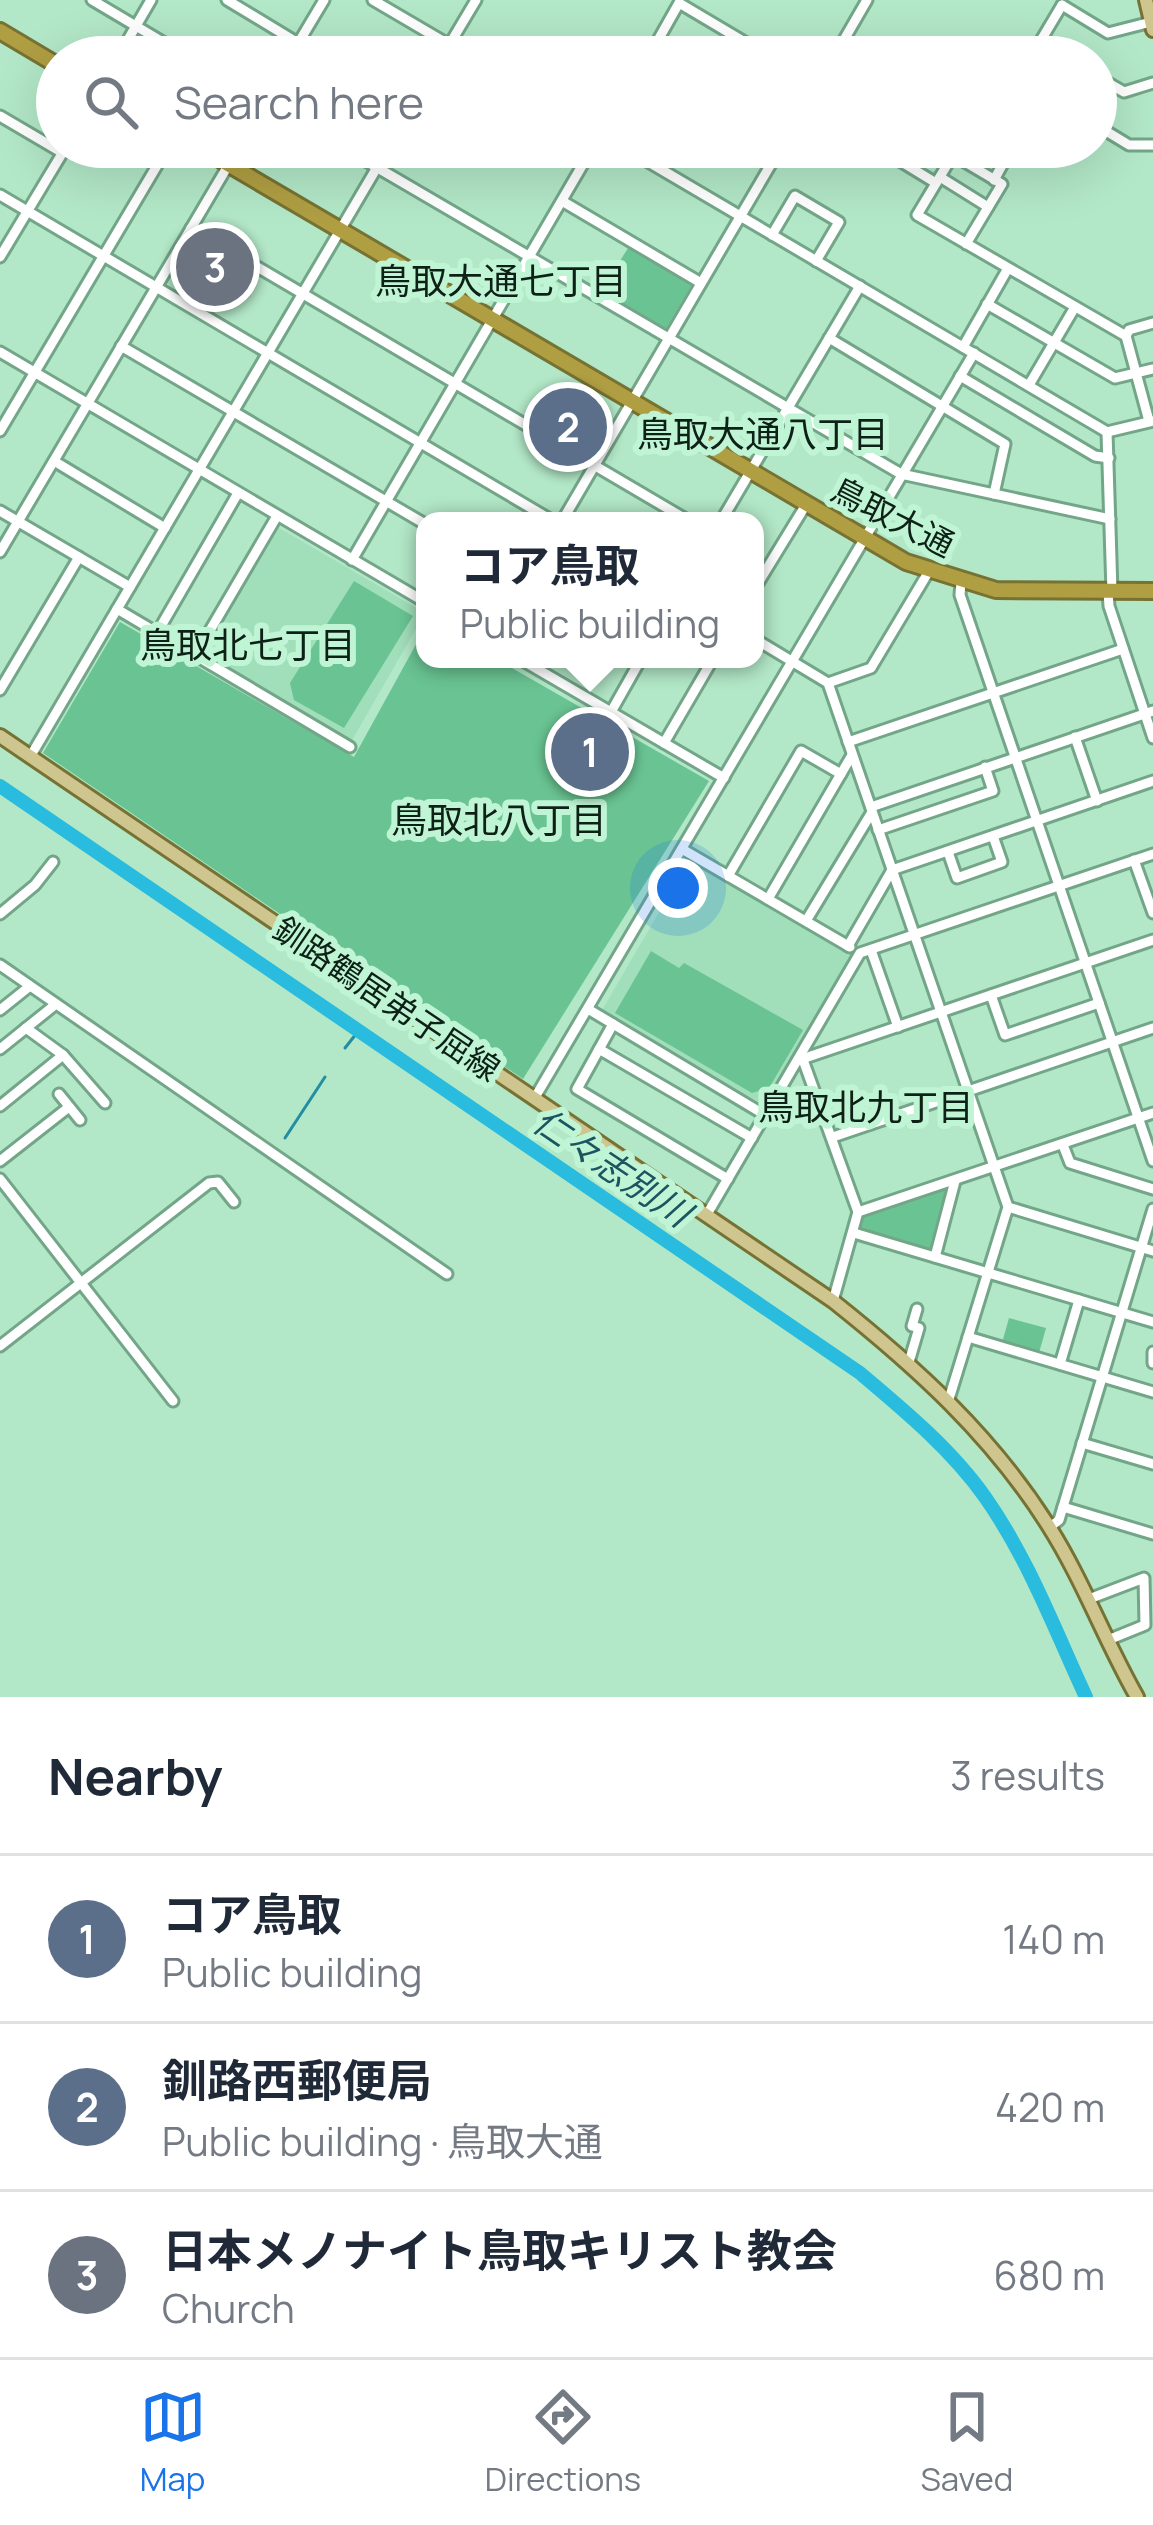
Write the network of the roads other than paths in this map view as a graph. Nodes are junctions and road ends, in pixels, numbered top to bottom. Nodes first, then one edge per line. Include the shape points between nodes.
1 (92, 0) edge
2 (152, 0) edge
3 (226, 0) edge
4 (324, 0) edge
5 (373, 0) edge
6 (476, 0) edge
7 (867, 0) edge
8 (1146, 0) edge
9 (1063, 3) edge
10 (136, 26) junction
11 (1152, 26) edge
12 (0, 31) edge
13 (130, 36) edge
14 (153, 36) edge
15 (286, 36) edge
16 (302, 36) edge
17 (434, 36) edge
18 (454, 36) edge
19 (660, 36) edge
20 (735, 36) edge
21 (846, 36) edge
22 (1044, 36) edge
23 (36, 52) edge
24 (1153, 82) edge
25 (1117, 88) edge
26 (0, 116) edge
27 (36, 135) edge
28 (1117, 138) edge
29 (1153, 145) edge
30 (54, 168) edge
31 (156, 168) edge
32 (227, 168) edge
33 (234, 168) edge
34 (376, 168) edge
35 (379, 168) edge
36 (581, 168) edge
37 (658, 168) edge
38 (769, 168) edge
39 (916, 168) edge
40 (945, 168) edge
41 (974, 168) edge
42 (1001, 168) edge
43 (938, 180) junction
44 (994, 180) junction
45 (0, 195) edge
46 (562, 201) junction
47 (988, 207) junction
48 (28, 211) junction
49 (741, 217) junction
50 (191, 228) junction
51 (340, 231) junction
52 (772, 235) junction
53 (966, 244) junction
54 (104, 255) junction
55 (529, 256) junction
56 (0, 257) edge
57 (816, 261) junction
58 (1007, 270) junction
59 (701, 284) junction
60 (860, 286) junction
61 (156, 287) junction
62 (303, 294) junction
63 (987, 304) junction
64 (1075, 308) junction
65 (493, 320) junction
66 (1153, 323) edge
67 (1126, 336) junction
68 (669, 338) junction
69 (830, 338) junction
70 (1054, 343) junction
71 (121, 346) junction
72 (968, 350) junction
73 (0, 352) edge
74 (268, 353) junction
75 (1153, 369) edge
76 (34, 373) junction
77 (1136, 373) junction
78 (960, 376) junction
79 (454, 385) junction
80 (1029, 385) junction
81 (632, 401) junction
82 (87, 404) junction
83 (941, 406) junction
84 (788, 409) junction
85 (234, 412) junction
86 (1151, 421) edge
87 (0, 430) edge
88 (1107, 432) junction
89 (421, 442) junction
90 (1108, 458) junction
91 (54, 461) junction
92 (595, 465) junction
93 (199, 470) junction
94 (752, 472) junction
95 (901, 474) junction
96 (238, 493) junction
97 (994, 494) junction
98 (387, 501) junction
99 (807, 503) junction
100 (0, 511) edge
101 (542, 512) edge
102 (564, 512) edge
103 (674, 512) edge
104 (728, 512) edge
105 (277, 517) junction
106 (416, 519) edge
107 (1110, 519) junction
108 (18, 522) junction
109 (165, 529) junction
110 (863, 536) junction
111 (0, 552) edge
112 (79, 557) junction
113 (352, 560) junction
114 (928, 571) junction
115 (764, 573) edge
116 (961, 582) junction
117 (130, 587) junction
118 (1153, 591) edge
119 (1110, 592) junction
120 (416, 597) edge
121 (117, 610) junction
122 (157, 633) junction
123 (764, 644) edge
124 (1123, 649) junction
125 (195, 656) junction
126 (791, 661) junction
127 (535, 668) edge
128 (636, 668) edge
129 (708, 668) edge
130 (829, 682) junction
131 (0, 691) edge
132 (993, 693) junction
133 (611, 712) junction
134 (1149, 712) edge
135 (0, 736) edge
136 (1075, 737) junction
137 (1153, 738) edge
138 (848, 742) junction
139 (664, 743) junction
140 (350, 747) dead end
141 (852, 755) junction
142 (30, 757) junction
143 (1016, 757) junction
144 (985, 767) junction
145 (841, 774) junction
146 (724, 778) junction
147 (1153, 782) edge
148 (1097, 801) junction
149 (872, 810) junction
150 (1037, 821) junction
151 (878, 830) junction
152 (993, 836) junction
153 (682, 849) junction
154 (948, 852) junction
155 (1153, 854) edge
156 (1134, 860) junction
157 (53, 862) dead end
158 (892, 870) junction
159 (728, 875) junction
160 (1059, 885) junction
161 (768, 899) junction
162 (0, 914) edge
163 (1153, 914) edge
164 (806, 921) junction
165 (915, 935) junction
166 (1153, 940) edge
167 (848, 946) junction
168 (866, 951) junction
169 (1085, 964) junction
170 (0, 965) edge
171 (30, 986) junction
172 (991, 995) junction
173 (1099, 1003) junction
174 (56, 1004) junction
175 (588, 1009) junction
176 (0, 1010) edge
177 (941, 1012) junction
178 (613, 1024) junction
179 (898, 1027) junction
180 (26, 1028) junction
181 (1153, 1028) edge
182 (1113, 1042) junction
183 (599, 1048) junction
184 (0, 1049) edge
185 (63, 1055) junction
186 (802, 1057) junction
187 (967, 1091) junction
188 (59, 1094) dead end
189 (534, 1099) junction
190 (105, 1103) dead end
191 (0, 1106) edge
192 (69, 1106) junction
193 (1153, 1113) edge
194 (765, 1115) junction
195 (1139, 1118) junction
196 (80, 1120) dead end
197 (833, 1137) junction
198 (752, 1138) junction
199 (1064, 1145) junction
200 (0, 1161) edge
201 (1153, 1161) edge
202 (994, 1168) junction
203 (0, 1178) edge
204 (728, 1179) junction
205 (955, 1181) junction
206 (1153, 1189) edge
207 (233, 1202) dead end
208 (1008, 1207) junction
209 (1153, 1209) edge
210 (858, 1212) junction
211 (706, 1216) junction
212 (854, 1232) junction
213 (1147, 1250) edge
214 (935, 1257) junction
215 (988, 1273) junction
216 (448, 1274) dead end
217 (80, 1282) junction
218 (1078, 1300) junction
219 (832, 1301) junction
220 (916, 1309) dead end
221 (1121, 1312) junction
222 (1153, 1322) edge
223 (968, 1336) junction
224 (0, 1346) edge
225 (1153, 1352) edge
226 (908, 1362) junction
227 (1153, 1363) edge
228 (1060, 1364) junction
229 (1102, 1377) junction
230 (1153, 1392) edge
231 (950, 1399) junction
232 (173, 1401) dead end
233 (1082, 1443) junction
234 (1153, 1464) edge
235 (1063, 1507) junction
236 (1050, 1527) junction
237 (1153, 1534) edge
238 (1149, 1578) edge
239 (1089, 1599) junction
240 (1108, 1640) junction
241 (1137, 1697) edge

1 - 10 street
2 - 10 street
3 - 15 street
4 - 16 street
5 - 17 street
6 - 18 street
7 - 21 street
8 - 11 main road
9 - 11 street via 1108,33
9 - 22 street
10 - 13 street
10 - 14 street
12 - 23 highway
19 - 20 street via 679,3
24 - 25 street
26 - 27 street
28 - 29 street
30 - 48 street
31 - 54 street
32 - 50 street
33 - 51 highway, 鳥取大通
34 - 51 street
35 - 55 street
36 - 46 street
37 - 49 street
38 - 49 street
39 - 43 street
40 - 43 street
41 - 44 street
42 - 44 street
43 - 47 street
43 - 53 street via 917,215
44 - 47 street via 1002,184
45 - 48 street
46 - 55 street
46 - 59 street
47 - 53 street
48 - 54 street
48 - 56 street
49 - 52 street
49 - 59 street
50 - 61 street
50 - 62 street
51 - 62 street
51 - 65 highway, 鳥取大通
52 - 57 street
52 - 57 street via 795,196 839,222
53 - 58 street
54 - 61 street
54 - 76 street
55 - 65 street
55 - 68 street
57 - 60 street
58 - 63 street
58 - 64 street
59 - 68 street
60 - 69 street
60 - 72 street
61 - 71 street
61 - 74 street
62 - 74 street
62 - 79 street
63 - 70 street
63 - 72 street
64 - 67 street
64 - 70 street
65 - 79 street
65 - 81 highway, 鳥取大通
66 - 67 street
67 - 77 street
68 - 81 street
68 - 84 street
69 - 83 street
69 - 84 street
70 - 77 street via 1115,378
70 - 80 street
71 - 82 street
71 - 85 street
72 - 78 street
72 - 80 street
73 - 76 street
74 - 85 street
74 - 89 street
75 - 77 street
76 - 82 street
76 - 87 street
77 - 86 street
78 - 83 street
78 - 90 street
79 - 89 street
79 - 92 street
80 - 88 street
81 - 92 street
81 - 94 highway, 鳥取大通
82 - 91 street
82 - 93 street
83 - 95 street
83 - 97 street via 1005,444
84 - 94 street
84 - 95 street
85 - 93 street
85 - 98 street
86 - 88 street
88 - 90 street
89 - 98 street
89 - 101 street
90 - 107 street
91 - 108 street
91 - 109 street
92 - 102 street
92 - 103 street
93 - 96 street
93 - 109 street
94 - 99 highway, 鳥取大通
94 - 104 street
95 - 97 street
95 - 110 street
96 - 105 street
96 - 122 street
97 - 107 street
98 - 106 street
98 - 113 street
99 - 110 highway, 鳥取大通
99 - 115 street
100 - 108 street
105 - 113 street
105 - 125 street
107 - 119 street
108 - 111 street
108 - 112 street
109 - 117 street
110 - 114 highway, 鳥取大通
110 - 126 street
112 - 117 street
112 - 131 street
113 - 120 street
114 - 116 highway, 鳥取大通
114 - 130 street via 871,668
116 - 119 highway, 鳥取大通 via 1016,592
116 - 132 street
117 - 121 street
118 - 119 highway, 鳥取大通
119 - 124 street
121 - 122 street
121 - 142 street
122 - 125 street
123 - 126 street
124 - 132 street
124 - 134 street
125 - 140 street
126 - 130 street
126 - 146 street
127 - 133 street
128 - 133 street
129 - 139 street
130 - 138 street
132 - 138 street
132 - 143 street
133 - 139 street
134 - 136 street
134 - 137 street
135 - 142 main road, 釧路鶴居弟子屈線
136 - 143 street
136 - 148 street
138 - 141 street
139 - 146 street
141 - 145 street
141 - 149 street
142 - 189 main road, 釧路鶴居弟子屈線
143 - 144 street
143 - 150 street
144 - 149 street
144 - 151 street via 993,791
145 - 159 street via 801,751
145 - 161 street
146 - 153 street
147 - 148 street
148 - 150 street
149 - 151 street
149 - 164 street
150 - 152 street
150 - 160 street
151 - 158 street
152 - 154 street
152 - 154 street via 1002,862 957,878
153 - 159 street
153 - 175 street
154 - 158 street
155 - 156 street
156 - 160 street
156 - 163 street
157 - 162 street
158 - 165 street
158 - 167 street
159 - 161 street
160 - 165 street
160 - 169 street
161 - 164 street
164 - 167 street
165 - 168 street
165 - 177 street
166 - 169 street
167 - 168 street
168 - 179 street
168 - 186 street
169 - 172 street
169 - 173 street
170 - 171 street
171 - 174 street
171 - 176 street
172 - 173 street via 1004,1035
172 - 177 street
173 - 182 street
174 - 180 street
174 - 216 street
175 - 178 street
175 - 189 street
177 - 179 street
177 - 187 street
178 - 183 street
178 - 194 street
179 - 186 street
180 - 184 street
180 - 185 street
181 - 182 street
182 - 187 street
182 - 195 street
183 - 198 street
183 - 204 street via 577,1089
185 - 190 street
185 - 191 street
186 - 194 street
186 - 197 street
187 - 197 street
187 - 202 street
188 - 192 street
189 - 211 main road, 釧路鶴居弟子屈線
192 - 196 street
192 - 200 street
193 - 195 street
194 - 198 street
195 - 199 street
195 - 201 street
197 - 210 street
198 - 204 street
199 - 202 street
199 - 206 street via 1070,1163
202 - 205 street
202 - 208 street
203 - 217 street
204 - 211 street
205 - 210 street
205 - 214 street
207 - 217 street via 218,1182 208,1183
208 - 213 street
208 - 215 street
209 - 213 street
210 - 212 street
211 - 219 main road, 釧路鶴居弟子屈線
212 - 214 street
212 - 219 street
213 - 221 street
214 - 215 street
215 - 218 street
215 - 223 street
217 - 224 street
217 - 232 street
218 - 221 street
218 - 228 street
219 - 226 main road, 釧路鶴居弟子屈線
220 - 226 street
221 - 222 street
221 - 229 street
223 - 228 street
223 - 231 street
225 - 227 street
226 - 231 main road, 釧路鶴居弟子屈線
228 - 229 street
229 - 230 street
229 - 233 street
231 - 236 main road, 釧路鶴居弟子屈線
233 - 234 street
233 - 235 street
235 - 236 street
235 - 237 street
236 - 239 main road, 釧路鶴居弟子屈線
238 - 239 street
238 - 240 street via 1145,1625
239 - 240 main road, 釧路鶴居弟子屈線
240 - 241 main road, 釧路鶴居弟子屈線

